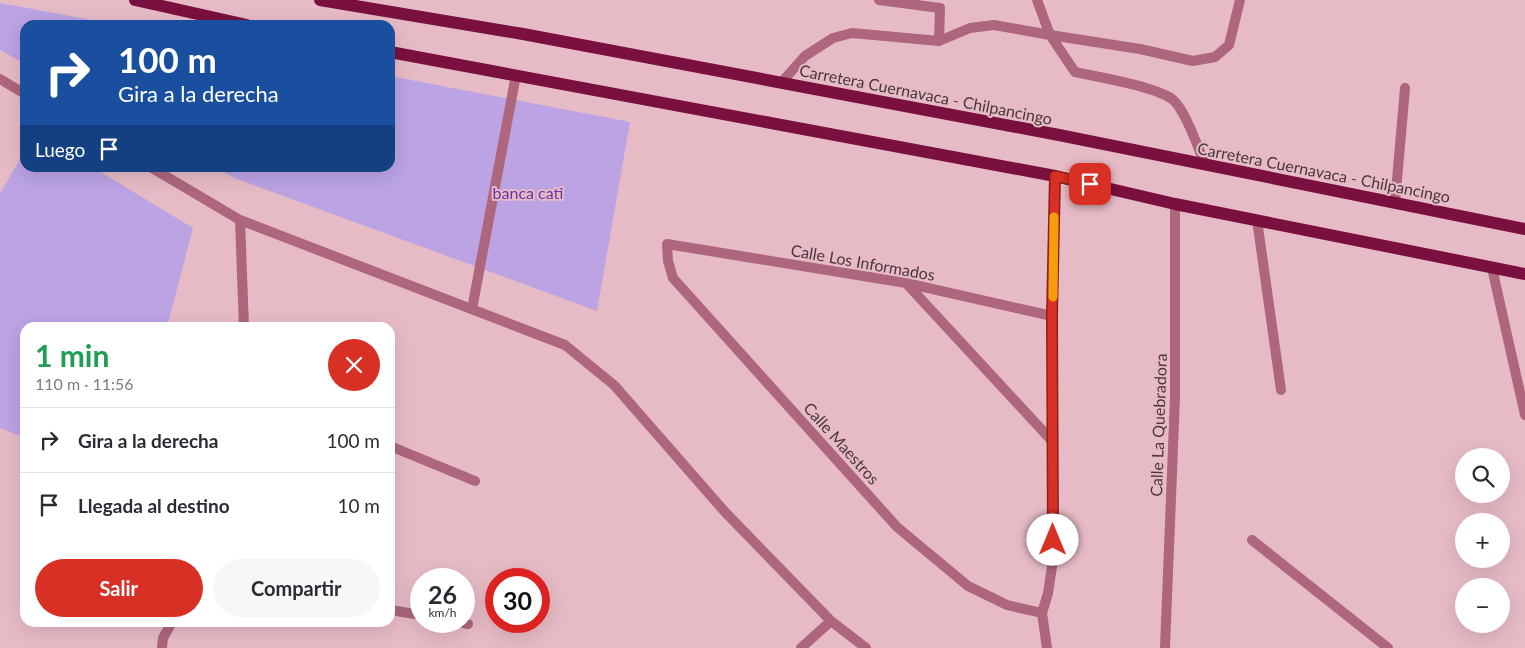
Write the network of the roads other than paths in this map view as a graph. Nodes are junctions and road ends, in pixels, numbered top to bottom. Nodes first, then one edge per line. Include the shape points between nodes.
1 (135, 0) edge
2 (320, 0) edge
3 (879, 0) edge
4 (1037, 0) edge
5 (1240, 0) edge
6 (225, 20) edge
7 (1050, 35) junction
8 (939, 41) junction
9 (395, 53) edge
10 (516, 74) junction
11 (0, 80) edge
12 (781, 83) junction
13 (1405, 88) dead end
14 (20, 91) edge
15 (1204, 164) junction
16 (159, 172) edge
17 (1055, 176) junction
18 (1395, 203) junction
19 (1175, 204) junction
20 (240, 220) junction
21 (1257, 220) junction
22 (1525, 229) edge
23 (667, 244) joint
24 (1492, 268) junction
25 (1525, 274) edge
26 (906, 283) junction
27 (472, 309) junction
28 (1052, 316) junction
29 (244, 322) edge
30 (1281, 390) dead end
31 (1525, 415) edge
32 (1053, 442) junction
33 (395, 448) edge
34 (475, 481) dead end
35 (1252, 540) dead end
36 (395, 611) edge
37 (410, 613) edge
38 (1042, 613) junction
39 (831, 621) junction
40 (169, 627) edge
41 (162, 648) edge
42 (801, 648) edge
43 (866, 648) edge
44 (1048, 648) edge
45 (1165, 648) edge
46 (1388, 648) edge

1 - 6 main road
2 - 12 main road, Carretera Cuernavaca - Chilpancingo via 523,34
3 - 8 street via 940,8
4 - 7 street
5 - 7 street via 1229,45 1215,57 1193,61
7 - 8 street via 994,25 970,28
7 - 15 street via 1074,72 1156,91 1173,100 1190,127
8 - 12 street via 852,33 833,38 805,56
9 - 10 main road
10 - 17 main road
10 - 27 street
11 - 14 street
12 - 15 main road, Carretera Cuernavaca - Chilpancingo
13 - 18 street
15 - 18 main road, Carretera Cuernavaca - Chilpancingo
16 - 20 street
17 - 19 main road
17 - 28 street
18 - 22 main road, Carretera Cuernavaca - Chilpancingo
19 - 21 main road
19 - 45 street, Calle La Quebradora via 1175,397
20 - 27 street
20 - 29 street
21 - 24 main road
21 - 30 street
23 - 26 street, Calle Los Informados
23 - 38 street, Calle Maestros via 673,278 897,527 968,586 1007,605
24 - 25 main road
24 - 31 street
26 - 28 street, Calle Los Informados
26 - 32 street
27 - 39 street via 564,345 614,385 725,512
28 - 32 street
32 - 38 street via 1053,560
33 - 34 street
35 - 46 street
36 - 37 street
38 - 44 street
39 - 42 street
39 - 43 street
40 - 41 street

